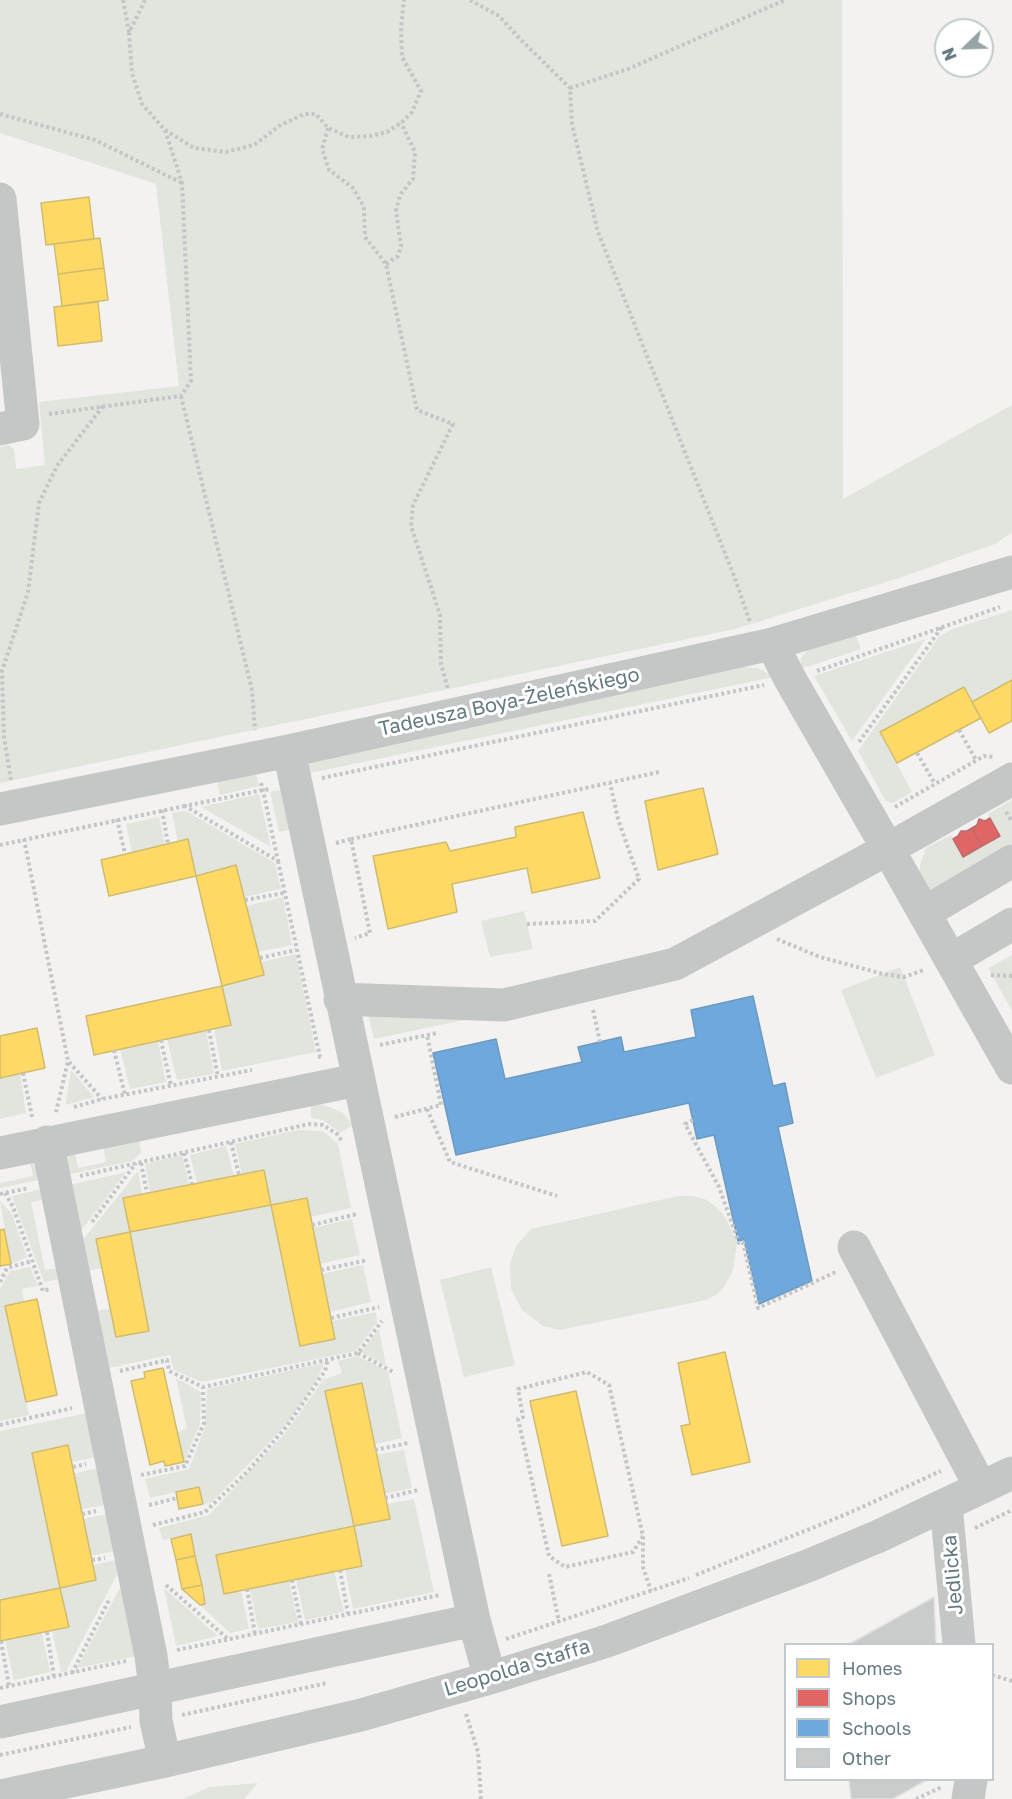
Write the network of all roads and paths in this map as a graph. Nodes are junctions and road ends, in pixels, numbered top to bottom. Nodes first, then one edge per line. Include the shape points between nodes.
1 (123, 0) edge
2 (145, 0) edge
3 (404, 0) edge
4 (470, 0) edge
5 (784, 0) edge
6 (129, 33) junction
7 (570, 88) junction
8 (0, 114) edge
9 (401, 123) junction
10 (328, 128) junction
11 (165, 130) junction
12 (182, 183) junction
13 (0, 199) edge
14 (386, 264) junction
15 (181, 396) junction
16 (103, 406) junction
17 (11, 426) edge
18 (1012, 572) edge
19 (1002, 607) dead end
20 (942, 627) junction
21 (763, 638) junction
22 (790, 679) junction
23 (450, 696) dead end
24 (959, 730) dead end
25 (251, 739) dead end
26 (858, 743) dead end
27 (289, 751) junction
28 (917, 753) dead end
29 (976, 760) junction
30 (1007, 769) edge
31 (659, 772) dead end
32 (296, 783) junction
33 (610, 783) junction
34 (935, 784) junction
35 (262, 790) junction
36 (7, 799) edge
37 (185, 806) junction
38 (162, 810) junction
39 (117, 819) junction
40 (871, 820) junction
41 (24, 839) junction
42 (351, 839) junction
43 (334, 843) dead end
44 (168, 844) dead end
45 (0, 845) edge
46 (888, 849) junction
47 (125, 854) dead end
48 (278, 861) junction
49 (1012, 861) edge
50 (284, 893) junction
51 (245, 900) dead end
52 (924, 913) junction
53 (527, 924) dead end
54 (749, 924) junction
55 (1012, 924) edge
56 (345, 940) dead end
57 (296, 950) junction
58 (260, 958) dead end
59 (940, 964) junction
60 (340, 999) junction
61 (209, 1030) dead end
62 (428, 1035) dead end
63 (161, 1040) dead end
64 (114, 1050) dead end
65 (320, 1057) junction
66 (311, 1059) dead end
67 (68, 1061) junction
68 (354, 1065) junction
69 (1012, 1068) edge
70 (260, 1069) dead end
71 (23, 1073) dead end
72 (218, 1077) junction
73 (171, 1086) junction
74 (124, 1095) junction
75 (102, 1099) junction
76 (427, 1109) junction
77 (693, 1120) dead end
78 (39, 1130) junction
79 (350, 1136) junction
80 (231, 1142) junction
81 (184, 1152) junction
82 (0, 1153) edge
83 (139, 1163) junction
84 (239, 1175) dead end
85 (55, 1182) junction
86 (192, 1184) dead end
87 (147, 1193) dead end
88 (0, 1194) edge
89 (557, 1196) dead end
90 (355, 1203) dead end
91 (91, 1225) dead end
92 (312, 1225) dead end
93 (365, 1249) dead end
94 (846, 1259) joint
95 (368, 1260) junction
96 (32, 1261) dead end
97 (370, 1269) dead end
98 (321, 1270) dead end
99 (0, 1282) edge
100 (377, 1298) dead end
101 (379, 1307) junction
102 (331, 1318) dead end
103 (382, 1321) junction
104 (384, 1331) dead end
105 (358, 1353) junction
106 (328, 1359) junction
107 (391, 1362) dead end
108 (393, 1372) junction
109 (95, 1377) junction
110 (395, 1382) dead end
111 (203, 1386) junction
112 (78, 1407) dead end
113 (0, 1425) edge
114 (406, 1433) dead end
115 (408, 1443) junction
116 (375, 1450) dead end
117 (410, 1452) dead end
118 (946, 1469) dead end
119 (1012, 1473) edge
120 (141, 1475) dead end
121 (416, 1481) dead end
122 (981, 1488) junction
123 (177, 1498) dead end
124 (385, 1498) dead end
125 (946, 1504) junction
126 (148, 1505) dead end
127 (1012, 1510) edge
128 (153, 1525) dead end
129 (643, 1536) junction
130 (950, 1539) junction
131 (340, 1570) dead end
132 (549, 1574) dead end
133 (699, 1574) dead end
134 (292, 1580) dead end
135 (679, 1581) dead end
136 (438, 1583) dead end
137 (247, 1589) dead end
138 (651, 1591) junction
139 (440, 1595) junction
140 (348, 1614) junction
141 (559, 1622) junction
142 (460, 1623) junction
143 (301, 1624) junction
144 (47, 1632) dead end
145 (255, 1634) junction
146 (504, 1640) dead end
147 (1, 1641) edge
148 (959, 1643) edge
149 (152, 1656) junction
150 (994, 1675) edge
151 (54, 1677) junction
152 (1012, 1681) edge
153 (474, 1682) junction
154 (9, 1686) junction
155 (0, 1688) edge
156 (155, 1688) junction
157 (0, 1722) edge
158 (122, 1729) dead end
159 (0, 1755) edge
160 (165, 1761) junction
161 (971, 1781) edge
162 (0, 1796) edge
163 (481, 1799) edge
164 (968, 1799) edge

1 - 6 path
2 - 6 path
3 - 9 path via 402,57 421,91 412,112
4 - 7 path via 499,16
5 - 7 path via 628,69
6 - 11 path via 132,73 142,104
7 - 21 path via 572,124 598,232
8 - 12 path via 95,140
9 - 10 path via 371,136 349,137
9 - 14 path via 415,152 413,179 400,195 396,211 401,246 398,256
10 - 11 path via 316,114 304,114 254,145 225,152 194,148
10 - 14 path via 322,149 329,170 353,188 364,207 365,237
11 - 12 path
12 - 15 path via 191,381
13 - 17 street
14 - 23 path via 417,410 453,424 413,505 411,526 440,615 441,664
15 - 16 path
15 - 25 path via 252,690 256,729
16 - 17 path via 53,412
16 - 36 path via 57,466 39,503 28,592 2,671
18 - 21 street, Tadeusza Boya-Żeleńskiego
19 - 20 path
20 - 22 path
20 - 26 path
21 - 22 street
21 - 27 street, Tadeusza Boya-Żeleńskiego
22 - 32 path
22 - 40 street
24 - 29 path
27 - 32 street
27 - 36 street, Tadeusza Boya-Żeleńskiego
28 - 34 path
29 - 30 path via 984,756
29 - 34 path
30 - 46 street
31 - 33 path
32 - 35 path
32 - 60 street
33 - 42 path
33 - 53 path via 639,879 595,921
34 - 40 path
35 - 37 path
35 - 48 path
37 - 38 path
37 - 48 path
38 - 39 path
38 - 44 path
39 - 41 path
39 - 47 path
40 - 46 street
41 - 45 path
41 - 67 path
42 - 43 path
42 - 56 path via 370,933
46 - 52 street
46 - 54 street
48 - 50 path
49 - 52 street
50 - 51 path
50 - 57 path
52 - 59 street
54 - 59 path via 820,957 882,974 904,977
54 - 60 street via 675,964 504,1005
55 - 59 street
57 - 58 path
57 - 65 path
59 - 69 street
60 - 68 street
61 - 72 path
62 - 76 path via 441,1105
63 - 73 path
64 - 74 path
65 - 66 path
65 - 68 path
67 - 75 path
67 - 75 path via 56,1112
68 - 78 street
68 - 79 street
70 - 72 path
71 - 78 path
72 - 73 path
73 - 74 path
74 - 75 path
76 - 79 path
76 - 89 path via 450,1162
77 - 94 path via 685,1124 719,1187 739,1243 743,1242 758,1308
78 - 82 street
78 - 85 street
79 - 80 path via 309,1124
79 - 142 street
80 - 81 path
80 - 84 path
81 - 83 path
81 - 86 path
83 - 85 path
83 - 87 path
83 - 91 path
85 - 88 path
85 - 109 street
90 - 92 path via 357,1215
93 - 95 path
94 - 122 street
95 - 97 path
95 - 98 path
96 - 99 path via 7,1269
100 - 101 path
101 - 102 path
101 - 103 path
103 - 104 path
103 - 105 path
105 - 106 path
105 - 108 path
106 - 111 path
106 - 128 path via 325,1371 286,1426 206,1512
107 - 108 path
108 - 110 path
109 - 111 path via 167,1360 170,1371
109 - 149 street
111 - 120 path via 204,1423 185,1466
112 - 113 path
114 - 115 path
115 - 116 path
115 - 117 path
118 - 133 path
119 - 122 street, Leopolda Staffa
121 - 124 path via 418,1490
122 - 125 street, Leopolda Staffa
123 - 126 path
125 - 130 street, Jedlicka
125 - 153 street, Leopolda Staffa via 746,1590 607,1641
127 - 130 path
129 - 129 path via 609,1385 587,1372 518,1389 523,1417 518,1419 549,1556 565,1567 633,1552
129 - 138 path via 643,1567
130 - 148 street, Jedlicka
131 - 140 path
132 - 141 path
134 - 143 path
135 - 138 path
136 - 139 path
137 - 145 path
138 - 141 path
139 - 140 path
139 - 142 path
140 - 143 path
141 - 146 path
142 - 153 street
142 - 156 street
143 - 145 path
144 - 151 path
145 - 149 path
147 - 154 path
149 - 151 path
149 - 156 street
150 - 152 path
151 - 154 path
153 - 160 street, Leopolda Staffa via 361,1715
153 - 163 path
154 - 155 path
156 - 157 street
156 - 160 street via 156,1721
158 - 159 path
160 - 162 street, Leopolda Staffa
161 - 164 street

